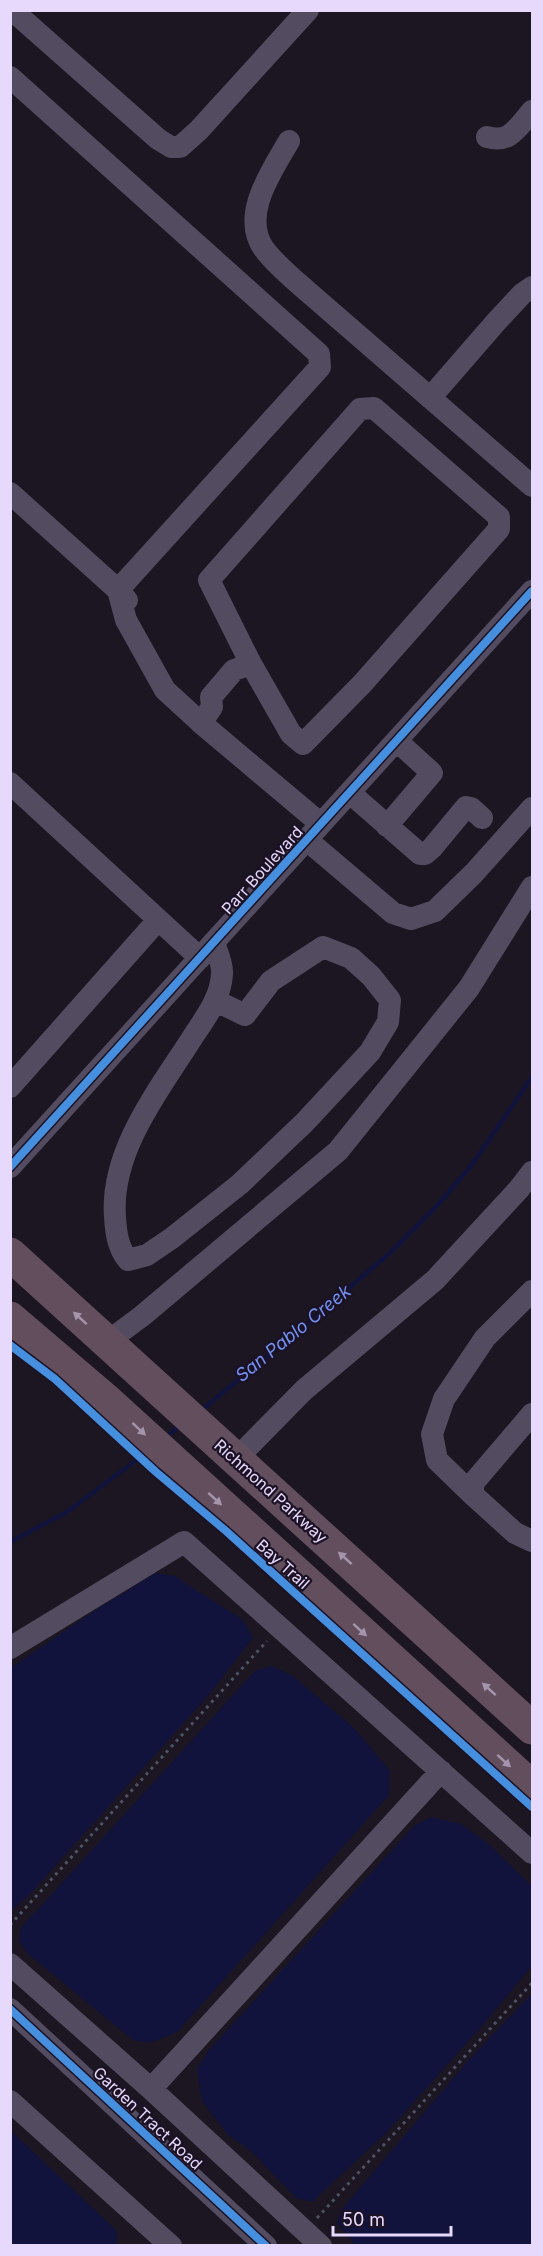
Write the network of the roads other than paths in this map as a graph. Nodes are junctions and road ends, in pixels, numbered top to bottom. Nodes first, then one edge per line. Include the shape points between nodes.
1 (12, 10) edge
2 (308, 10) edge
3 (10, 77) edge
4 (532, 111) edge
5 (487, 137) dead end
6 (289, 141) dead end
7 (532, 287) edge
8 (430, 398) junction
9 (532, 486) edge
10 (10, 493) edge
11 (118, 590) junction
12 (530, 597) edge
13 (251, 664) junction
14 (199, 713) junction
15 (397, 741) junction
16 (10, 783) edge
17 (350, 793) junction
18 (532, 808) edge
19 (482, 818) dead end
20 (387, 826) junction
21 (314, 832) junction
22 (532, 887) edge
23 (158, 920) junction
24 (207, 950) junction
25 (216, 1001) junction
26 (10, 1087) edge
27 (10, 1167) edge
28 (532, 1172) edge
29 (10, 1254) edge
30 (532, 1291) edge
31 (10, 1318) edge
32 (107, 1342) junction
33 (532, 1414) edge
34 (236, 1459) junction
35 (472, 1494) junction
36 (532, 1541) edge
37 (10, 1648) edge
38 (532, 1728) edge
39 (441, 1771) junction
40 (532, 1787) edge
41 (532, 1853) edge
42 (10, 1964) edge
43 (10, 2009) edge
44 (151, 2089) junction
45 (10, 2101) edge
46 (313, 2238) edge
47 (171, 2246) edge
48 (266, 2246) edge

1 - 2 street via 158,139 171,147 180,147
3 - 11 street via 319,354 320,367
4 - 5 street via 509,136 497,140
6 - 8 street via 256,208 262,246 275,262
7 - 8 street
8 - 9 street
10 - 11 street
11 - 14 street via 139,614
12 - 15 street, Parr Boulevard
13 - 13 street via 291,734 303,744 362,684 499,529 499,516 374,408 360,409 209,580
13 - 14 street via 234,670
14 - 21 street
15 - 17 street, Parr Boulevard
15 - 20 street via 432,773
16 - 23 street
17 - 20 street
17 - 21 street, Parr Boulevard
18 - 21 street via 435,911 411,919 393,913
19 - 20 street via 466,807 425,854
21 - 24 street, Parr Boulevard
22 - 32 street via 469,988 338,1150
23 - 24 street
23 - 26 street
24 - 25 street via 222,973
24 - 27 street, Parr Boulevard
25 - 25 street via 141,1120 123,1159 114,1198 118,1241 128,1260 147,1255 172,1238 240,1184 305,1122 370,1052 388,1022 390,1000 351,958 323,947 271,981 245,1015
28 - 34 street via 435,1280 304,1390
32 -> 29 highway, Richmond Parkway
30 - 35 street via 485,1338 444,1399 432,1434 437,1460
31 -> 40 highway via 105,1399
32 - 34 highway, Richmond Parkway
33 - 35 street via 474,1482
38 -> 34 highway, Richmond Parkway
35 - 36 street via 516,1533
37 - 39 street via 184,1542
39 - 41 street
39 - 44 street
42 - 44 street
43 - 48 street, Garden Tract Road
44 - 46 street
45 - 47 street

